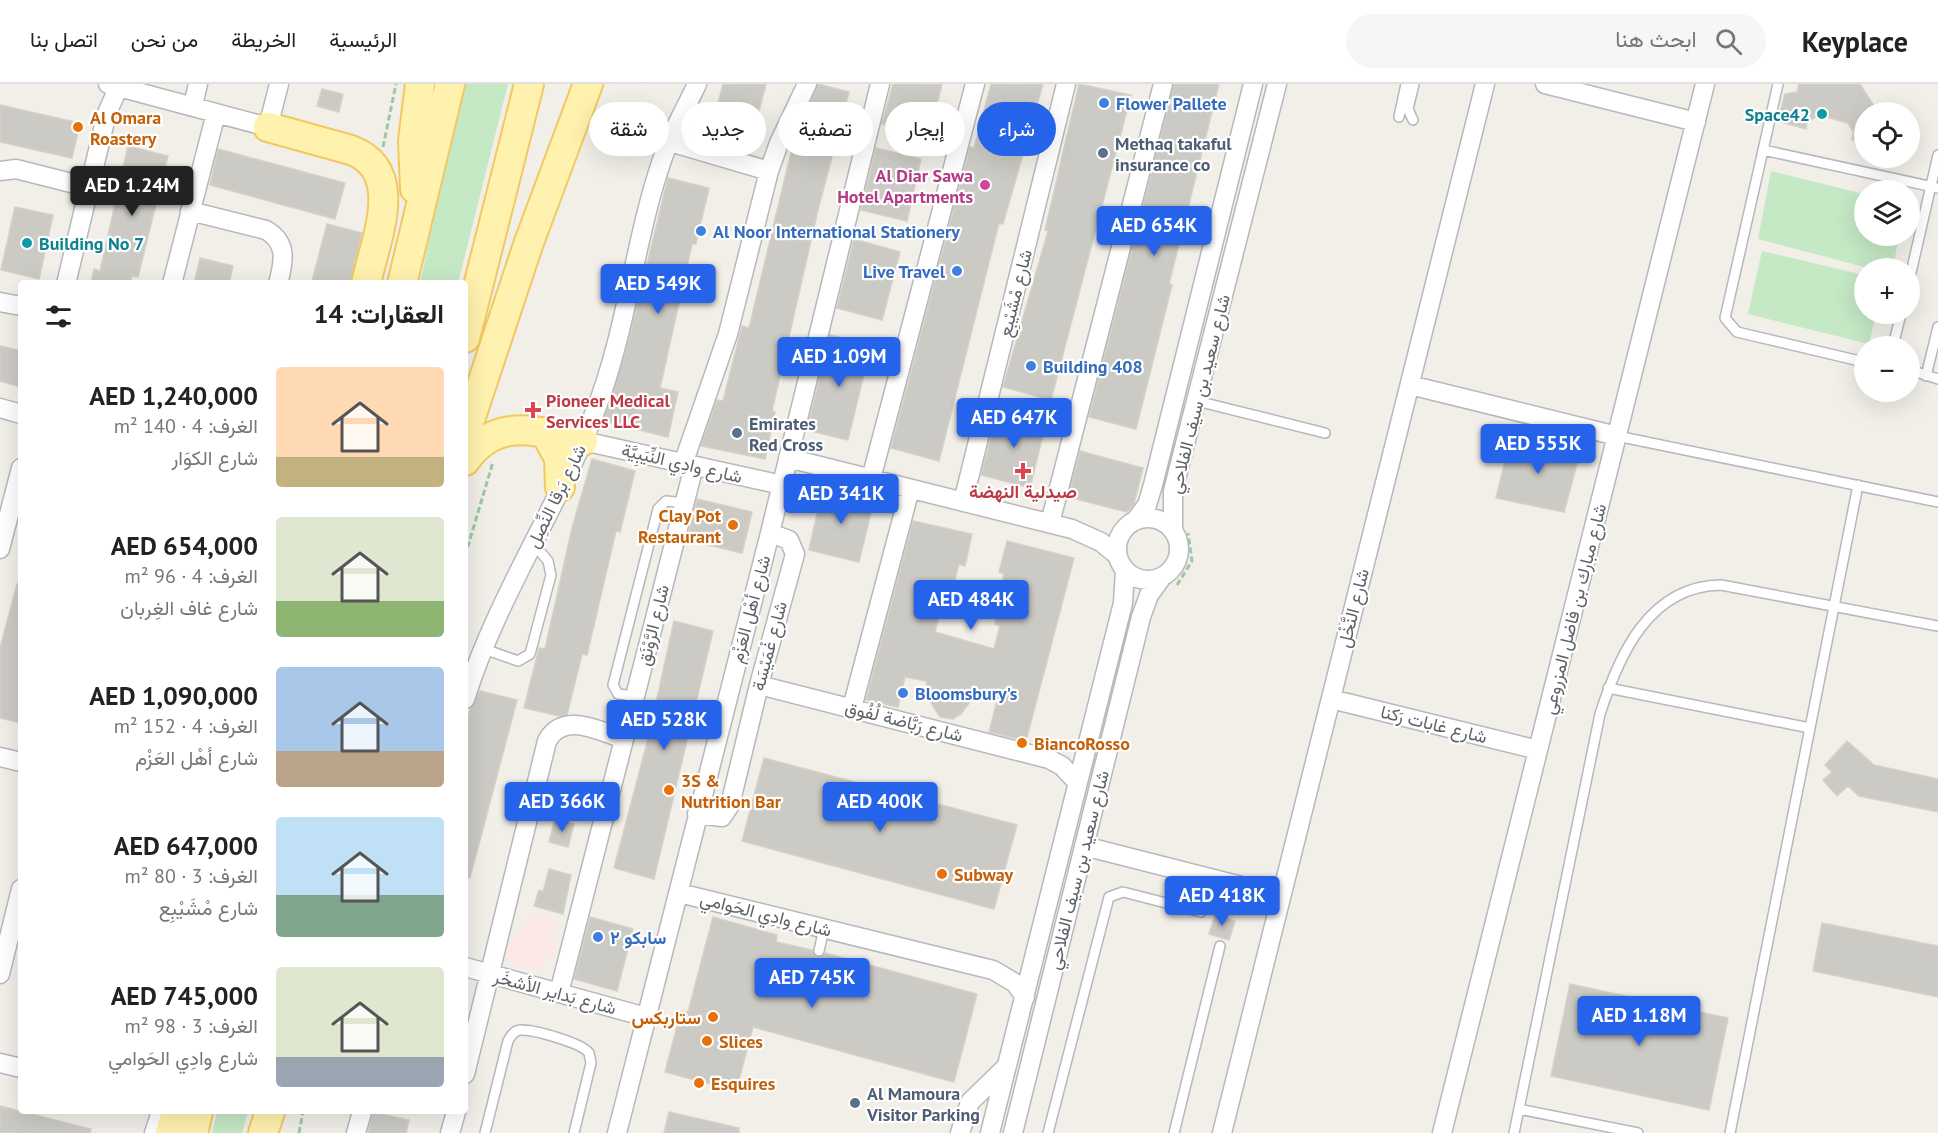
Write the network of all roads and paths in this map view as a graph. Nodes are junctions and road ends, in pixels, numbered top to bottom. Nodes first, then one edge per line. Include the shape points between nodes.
1 (198, 84) edge
2 (279, 84) edge
3 (420, 84) edge
4 (450, 84) edge
5 (529, 84) edge
6 (588, 84) edge
7 (697, 84) edge
8 (807, 84) edge
9 (880, 84) edge
10 (975, 84) edge
11 (1066, 84) edge
12 (1163, 84) edge
13 (1253, 84) edge
14 (1277, 84) edge
15 (1406, 84) edge
16 (1414, 84) edge
17 (1485, 84) edge
18 (1545, 84) edge
19 (1706, 84) edge
20 (1778, 84) edge
21 (116, 85) edge
22 (193, 105) junction
23 (216, 113) junction
24 (1399, 117) dead end
25 (1413, 120) dead end
26 (1696, 122) junction
27 (268, 128) junction
28 (670, 142) junction
29 (1763, 150) junction
30 (1938, 155) edge
31 (0, 171) edge
32 (769, 171) junction
33 (1934, 187) edge
34 (91, 188) junction
35 (190, 211) junction
36 (419, 211) junction
37 (1915, 258) edge
38 (67, 280) edge
39 (173, 280) edge
40 (279, 280) edge
41 (367, 280) edge
42 (403, 280) edge
43 (0, 302) edge
44 (18, 305) edge
45 (468, 326) edge
46 (1938, 327) edge
47 (1854, 360) edge
48 (1920, 374) edge
49 (1926, 376) junction
50 (1938, 379) edge
51 (1410, 385) junction
52 (1197, 401) junction
53 (0, 408) edge
54 (18, 413) edge
55 (468, 426) edge
56 (502, 432) junction
57 (1325, 432) dead end
58 (545, 433) junction
59 (1617, 436) junction
60 (583, 441) junction
61 (468, 458) edge
62 (788, 458) junction
63 (689, 465) junction
64 (18, 476) edge
65 (871, 479) junction
66 (782, 485) junction
67 (1858, 485) junction
68 (560, 487) junction
69 (910, 489) junction
70 (963, 502) junction
71 (1938, 502) edge
72 (4, 516) edge
73 (1131, 523) junction
74 (1050, 524) junction
75 (1072, 529) junction
76 (1173, 531) junction
77 (770, 533) junction
78 (533, 543) junction
79 (468, 546) edge
80 (0, 549) edge
81 (1121, 563) junction
82 (1162, 577) junction
83 (1834, 607) junction
84 (1938, 626) edge
85 (484, 650) junction
86 (759, 685) junction
87 (1608, 688) junction
88 (468, 691) edge
89 (1331, 699) junction
90 (852, 708) junction
91 (1810, 728) junction
92 (624, 739) junction
93 (1086, 749) junction
94 (1538, 750) junction
95 (0, 757) edge
96 (1049, 759) junction
97 (18, 761) edge
98 (1077, 782) junction
99 (697, 814) junction
100 (1084, 846) junction
101 (679, 892) junction
102 (1281, 896) junction
103 (18, 901) edge
104 (1202, 912) dead end
105 (824, 928) junction
106 (1220, 946) dead end
107 (819, 951) dead end
108 (1034, 960) junction
109 (468, 968) edge
110 (993, 970) junction
111 (0, 974) edge
112 (489, 974) junction
113 (559, 993) junction
114 (1025, 997) junction
115 (646, 1017) junction
116 (468, 1062) edge
117 (0, 1063) edge
118 (18, 1067) edge
119 (1006, 1067) junction
120 (1519, 1109) junction
121 (198, 1114) edge
122 (269, 1114) edge
123 (285, 1114) edge
124 (303, 1114) edge
125 (361, 1114) edge
126 (455, 1114) edge
127 (163, 1116) edge
128 (154, 1133) edge
129 (193, 1133) edge
130 (264, 1133) edge
131 (284, 1133) edge
132 (299, 1133) edge
133 (356, 1133) edge
134 (450, 1133) edge
135 (485, 1133) edge
136 (574, 1133) edge
137 (618, 1133) edge
138 (960, 1133) edge
139 (990, 1133) edge
140 (1013, 1133) edge
141 (1048, 1133) edge
142 (1174, 1133) edge
143 (1221, 1133) edge
144 (1442, 1133) edge
145 (1514, 1133) edge
146 (1638, 1133) edge
147 (1730, 1133) edge

1 - 22 street
2 - 27 street
3 - 36 main road via 413,165
4 - 36 main road
5 - 45 main road
6 - 55 main road
7 - 28 street, شارع بَرقا النِّصِل
8 - 32 street, شارع الرَّوْنَق
9 - 62 street, شارع أهْل العَزْم
10 - 65 street
11 - 70 street, شارع مْشَيْبِع
12 - 74 street
13 - 73 street, شارع سعيد بن سيف الفلاحي via 1154,485 1147,505
14 - 52 street, شارع سعيد بن سيف الفلاحي
15 - 24 lane
16 - 25 lane via 1408,109
17 - 51 street, شارع النَّخْل
18 - 26 street
19 - 26 street, شارع مبارك بن فاضل المزروعي
20 - 29 lane
21 - 22 street
21 - 34 street
22 - 23 street
23 - 27 street
23 - 35 street
26 - 59 street, شارع مبارك بن فاضل المزروعي
27 - 41 main road via 351,150 377,167 385,191
28 - 32 street
28 - 60 street, شارع بَرقا النِّصِل via 656,180 608,376
29 - 33 lane
29 - 47 lane via 1724,312 1727,324 1737,332
30 - 33 lane
31 - 34 street via 16,169
32 - 63 street, شارع الرَّوْنَق via 728,334
33 - 37 lane
34 - 38 street
35 - 39 street
35 - 40 street via 274,235 284,252
36 - 42 main road
43 - 44 street
46 - 49 lane
48 - 49 lane
49 - 50 lane
51 - 59 street
51 - 89 street, شارع النَّخْل
52 - 57 lane
52 - 76 street, شارع سعيد بن سيف الفلاحي via 1173,491
53 - 54 street
56 - 58 main road via 516,429
56 - 61 main road
56 - 79 path
58 - 60 main road
58 - 68 main road via 559,458
59 - 67 lane
59 - 94 street, شارع مبارك بن فاضل المزروعي
60 - 63 street, شارع وادِي النِّيَبِيَّة
60 - 68 street, شارع بَرقا النِّصِل
62 - 65 street
62 - 66 street, شارع أهْل العَزْم
63 - 66 street, شارع وادِي النِّيَبِيَّة
63 - 92 street, شارع الرَّوْنَق via 684,503 653,576 635,696
64 - 72 street
65 - 69 street
66 - 77 street, شارع أهْل العَزْم
67 - 71 lane
67 - 83 lane
68 - 78 street, شارع بَرقا النِّصِل
69 - 70 street
69 - 90 street
70 - 74 street
72 - 80 street
73 - 75 street via 1094,530
73 - 76 street via 1156,519
73 - 81 street via 1118,542
74 - 75 street
75 - 81 street via 1101,542
76 - 82 street via 1178,556
77 - 86 street, شارع غْمَيْسَة via 789,540 795,554
77 - 99 street, شارع أهْل العَزْم
78 - 85 street, شارع بَرقا النِّصِل
78 - 85 lane via 548,561 551,575 530,654 518,662
81 - 82 street via 1142,580
81 - 93 street, شارع سعيد بن سيف الفلاحي via 1123,603
82 - 100 street, شارع سعيد بن سيف الفلاحي via 1144,606
83 - 84 lane
83 - 87 lane via 1721,585 1691,589 1666,601 1646,620 1626,649
83 - 91 lane
85 - 88 street, شارع بَرقا النِّصِل
86 - 90 street, شارع رَبَّاضة لُفُوق
86 - 99 street, شارع غْمَيْسَة via 729,810 717,818
87 - 91 lane
87 - 120 lane via 1593,740
89 - 94 street, شارع غابات رَكنا
89 - 102 street, شارع النَّخْل
90 - 96 street, شارع رَبَّاضة لُفُوق
91 - 147 lane
92 - 112 street via 571,724 550,734
92 - 113 street, شارع الرَّوْنَق
93 - 96 street, شارع رَبَّاضة لُفُوق via 1072,756
93 - 98 street, شارع سعيد بن سيف الفلاحي
94 - 144 street, شارع مبارك بن فاضل المزروعي
95 - 97 street
96 - 98 street, شارع رَبَّاضة لُفُوق
98 - 108 street, شارع سعيد بن سيف الفلاحي
99 - 101 street, شارع أهْل العَزْم
100 - 102 street
100 - 140 street, شارع سعيد بن سيف الفلاحي
101 - 105 street, شارع وادِي الحَوامي
101 - 115 street, شارع أهْل العَزْم
102 - 143 street, شارع النَّخْل
103 - 111 street
104 - 141 lane via 1123,892 1109,897
105 - 107 lane
105 - 110 street, شارع وادِي الحَوامي
106 - 142 lane
108 - 110 street, شارع وادِي الحَوامي via 1010,969
108 - 114 street, شارع سعيد بن سيف الفلاحي
109 - 112 street, شارع بَداير الأشخَر
110 - 114 street, شارع وادِي الحَوامي via 1015,983
112 - 113 street, شارع بَداير الأشخَر
112 - 116 street
113 - 115 street, شارع بَداير الأشخَر
114 - 119 street, شارع سعيد بن سيف الفلاحي
115 - 137 street, شارع أهْل العَزْم
117 - 118 street
119 - 138 street via 970,1102
119 - 139 street, شارع سعيد بن سيف الفلاحي
120 - 145 lane
120 - 146 lane
121 - 129 main road
122 - 130 main road
123 - 131 main road
124 - 132 path
125 - 133 street
126 - 134 street
127 - 128 street
135 - 136 lane via 508,1041 513,1033 522,1030 577,1044 589,1053 591,1063

